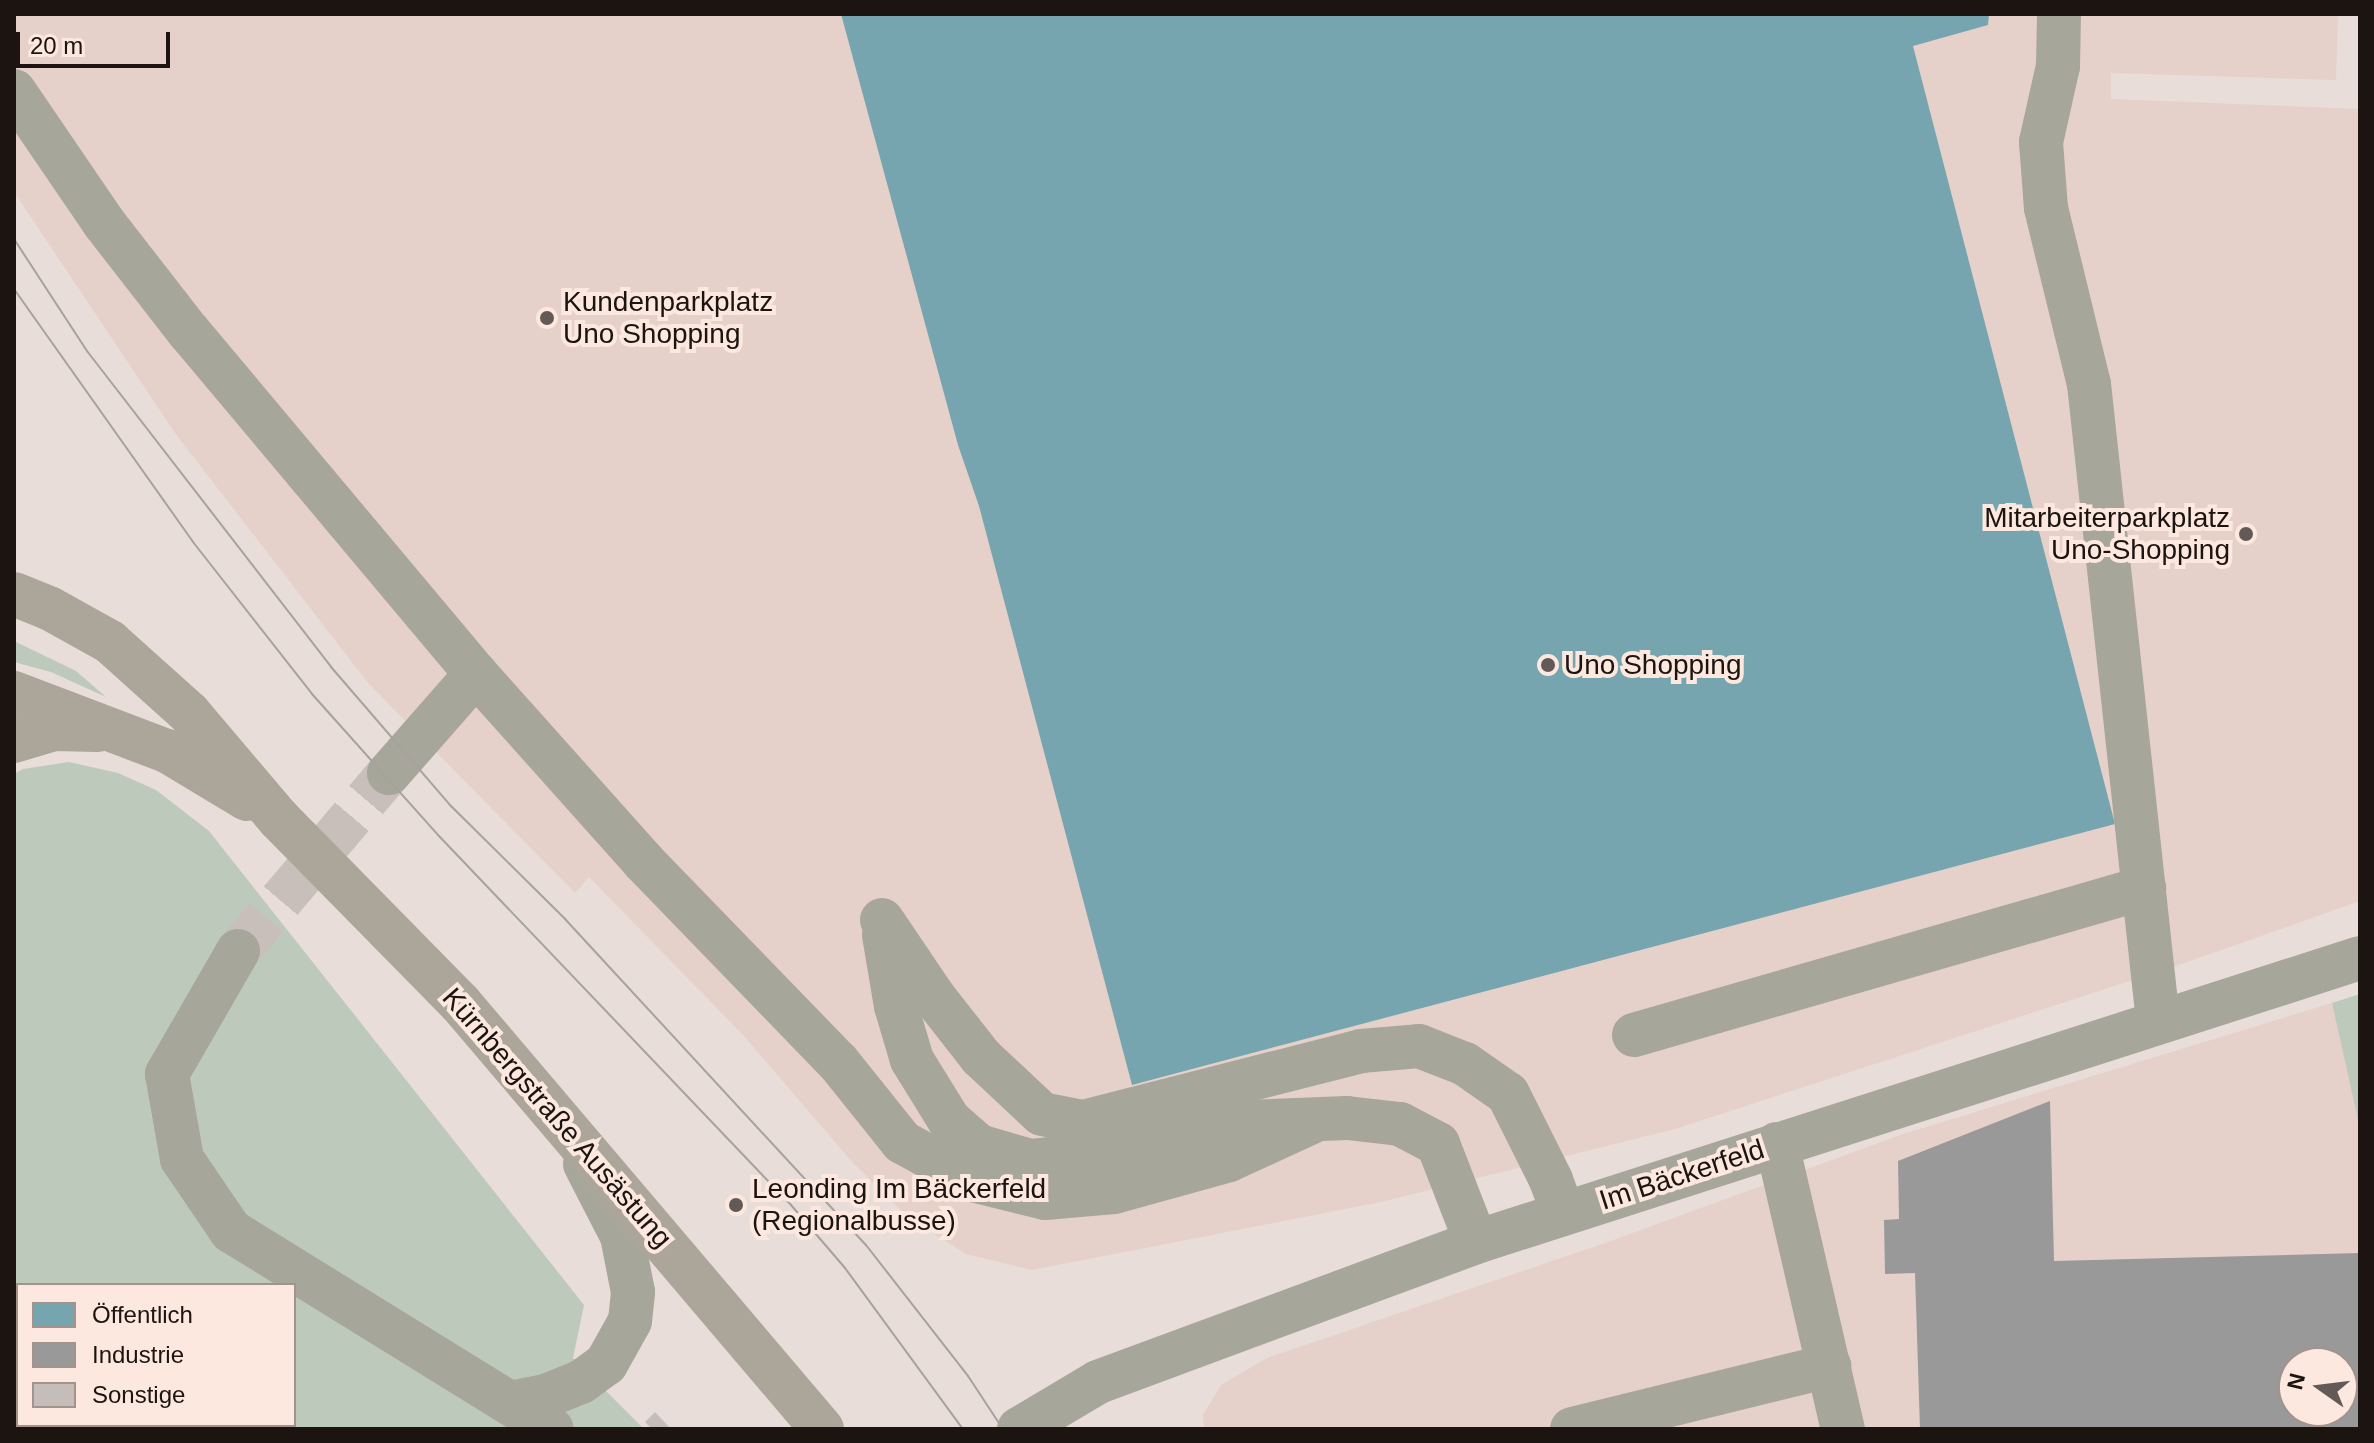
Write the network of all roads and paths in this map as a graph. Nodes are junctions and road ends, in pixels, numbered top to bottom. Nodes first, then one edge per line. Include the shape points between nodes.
1 (2059, 14) edge
2 (14, 91) edge
3 (14, 594) edge
4 (476, 674) junction
5 (14, 693) edge
6 (111, 730) junction
7 (14, 741) edge
8 (389, 773) tunnel mouth
9 (279, 819) junction
10 (2144, 888) junction
11 (238, 951) tunnel mouth
12 (2360, 958) edge
13 (2158, 1021) junction
14 (1634, 1035) dead end
15 (1312, 1122) junction
16 (566, 1126) junction
17 (1777, 1144) junction
18 (1563, 1213) junction
19 (1476, 1242) junction
20 (1829, 1366) junction
21 (512, 1404) junction
22 (552, 1429) edge
23 (822, 1429) edge
24 (1019, 1429) edge
25 (1572, 1429) edge
26 (1843, 1429) edge

1 - 10 street via 2058,66 2041,142 2046,208 2089,384
2 - 4 street via 104,223 189,332
3 - 9 main road via 110,642 189,713
4 - 8 street
4 - 15 street via 643,861 838,1062 902,1142 972,1180 1045,1198 1114,1192 1229,1160
5 - 6 main road
6 - 7 main road via 54,729
6 - 9 main road via 167,751
9 - 16 main road, Kürnbergstraße Ausästung via 460,1003
10 - 13 street
10 - 14 street
11 - 21 street via 167,1074 182,1159 231,1231
12 - 13 street, Im Bäckerfeld
13 - 17 street, Im Bäckerfeld
15 - 18 street via 1218,1123 1104,1153 1030,1161 979,1146 949,1120 912,1060 896,1006 882,920 981,1057 1042,1114 1083,1122 1361,1051 1419,1046 1465,1064 1508,1094
15 - 19 street via 1347,1118 1400,1124 1438,1144
16 - 21 street via 622,1236 633,1292 630,1321 606,1364 581,1382
16 - 23 main road, Kürnbergstraße Ausästung
17 - 18 street, Im Bäckerfeld
17 - 20 street
18 - 19 street, Im Bäckerfeld
19 - 24 street, Im Bäckerfeld via 1098,1382
20 - 25 street
20 - 26 street
21 - 22 street

